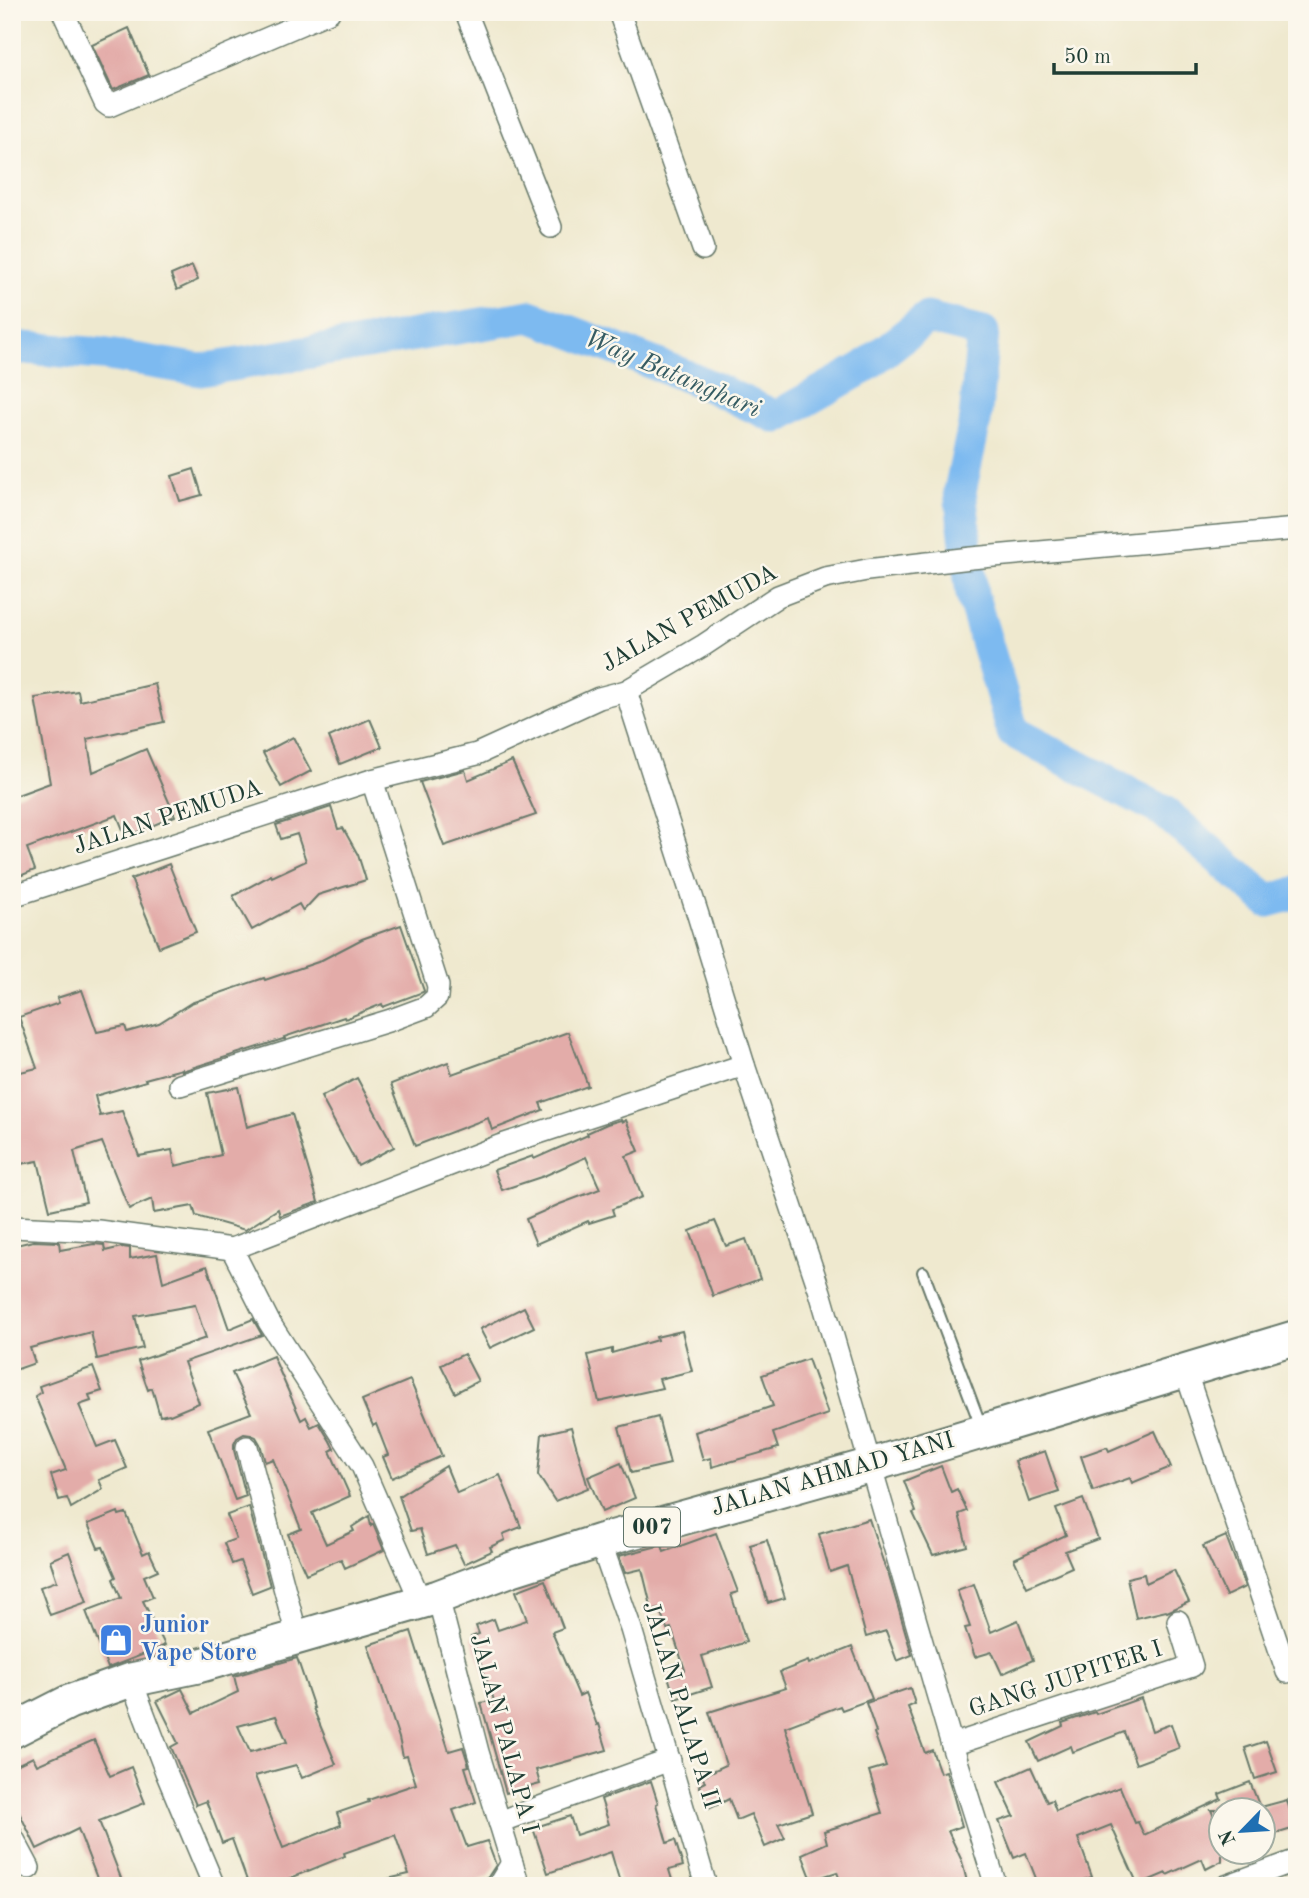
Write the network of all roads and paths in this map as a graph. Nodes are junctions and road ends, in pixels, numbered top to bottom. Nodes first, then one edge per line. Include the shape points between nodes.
1 (63, 12) edge
2 (328, 12) edge
3 (466, 12) edge
4 (628, 15) edge
5 (551, 227) dead end
6 (703, 249) dead end
7 (1297, 529) edge
8 (626, 691) junction
9 (372, 780) junction
10 (12, 896) edge
11 (744, 1065) junction
12 (180, 1084) dead end
13 (12, 1227) edge
14 (232, 1249) junction
15 (923, 1272) dead end
16 (1297, 1337) edge
17 (1185, 1370) junction
18 (983, 1431) junction
19 (247, 1447) dead end
20 (871, 1465) junction
21 (600, 1541) junction
22 (430, 1599) junction
23 (1178, 1621) dead end
24 (297, 1636) junction
25 (1287, 1672) dead end
26 (131, 1680) junction
27 (12, 1731) edge
28 (952, 1745) junction
29 (670, 1760) junction
30 (499, 1822) junction
31 (12, 1836) edge
32 (1297, 1860) edge
33 (512, 1863) junction
34 (29, 1868) dead end
35 (214, 1886) edge
36 (498, 1886) edge
37 (519, 1886) edge
38 (706, 1886) edge
39 (996, 1886) edge
40 (1226, 1886) edge

1 - 2 street via 109,106
3 - 5 street
4 - 6 street
7 - 8 street, JALAN PEMUDA via 971,558 825,578 778,596
8 - 9 street, JALAN PEMUDA via 599,698 477,754
8 - 11 street
9 - 10 street, JALAN PEMUDA
9 - 12 street via 438,997 426,1007 391,1020
11 - 14 street via 499,1146
11 - 20 street via 820,1292
13 - 14 street via 98,1231
14 - 22 street, JALAN PALAPA I via 269,1322 362,1466
15 - 18 lane
16 - 17 main road, JALAN AHMAD YANI / 007
17 - 18 main road, JALAN AHMAD YANI / 007
17 - 25 street
18 - 20 main road, JALAN AHMAD YANI / 007
19 - 24 street
20 - 21 main road, JALAN AHMAD YANI / 007
20 - 28 street
21 - 22 main road, JALAN AHMAD YANI / 007
21 - 29 street, JALAN PALAPA II
22 - 24 main road, JALAN AHMAD YANI / 007
22 - 30 street, JALAN PALAPA I
23 - 28 street, GANG JUPITER I via 1192,1666
24 - 26 main road, JALAN AHMAD YANI / 007 via 198,1666
26 - 27 main road, JALAN AHMAD YANI / 007 via 69,1702
26 - 35 street
28 - 39 street
29 - 30 street
29 - 38 street, JALAN PALAPA II
30 - 33 street, JALAN PALAPA I
31 - 34 street
32 - 40 street
33 - 36 street
33 - 37 street, JALAN PALAPA I

